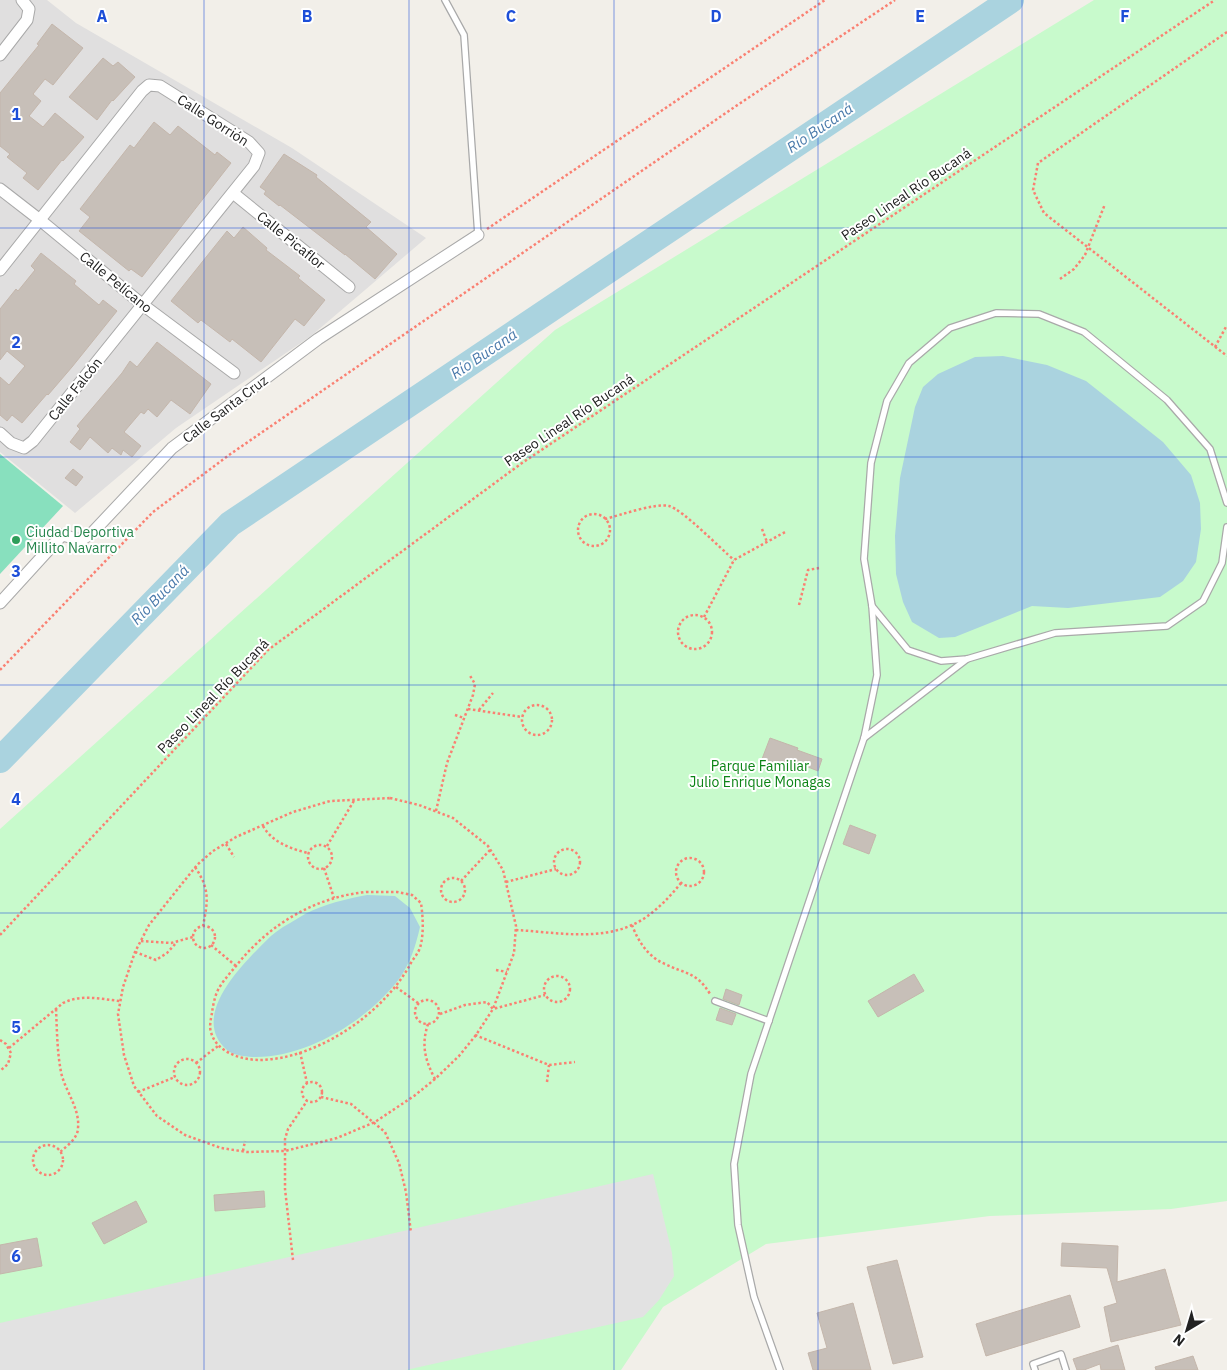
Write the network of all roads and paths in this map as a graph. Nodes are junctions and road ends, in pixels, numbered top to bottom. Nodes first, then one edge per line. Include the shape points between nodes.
1 (22, 0) edge
2 (445, 0) edge
3 (825, 0) edge
4 (895, 0) edge
5 (1214, 0) edge
6 (1227, 32) edge
7 (0, 55) edge
8 (0, 189) edge
9 (233, 193) junction
10 (1105, 204) dead end
11 (40, 220) junction
12 (478, 235) junction
13 (1087, 247) junction
14 (0, 270) edge
15 (1060, 279) dead end
16 (349, 286) dead end
17 (143, 305) junction
18 (1227, 325) edge
19 (1214, 347) junction
20 (1227, 356) edge
21 (234, 373) dead end
22 (0, 433) edge
23 (1227, 503) edge
24 (605, 519) junction
25 (1227, 527) edge
26 (762, 528) dead end
27 (788, 530) dead end
28 (767, 542) junction
29 (734, 560) junction
30 (819, 568) dead end
31 (0, 603) edge
32 (799, 605) dead end
33 (872, 606) junction
34 (704, 617) junction
35 (967, 658) junction
36 (0, 670) edge
37 (469, 674) dead end
38 (493, 693) dead end
39 (468, 709) junction
40 (479, 710) junction
41 (455, 716) dead end
42 (522, 717) junction
43 (464, 718) junction
44 (864, 738) junction
45 (355, 800) junction
46 (436, 811) junction
47 (263, 826) junction
48 (226, 844) junction
49 (326, 846) junction
50 (490, 850) junction
51 (308, 853) junction
52 (234, 857) dead end
53 (195, 867) junction
54 (324, 868) junction
55 (556, 869) junction
56 (461, 881) junction
57 (506, 882) junction
58 (682, 883) junction
59 (334, 898) junction
60 (632, 925) junction
61 (203, 926) junction
62 (516, 930) junction
63 (0, 935) edge
64 (193, 937) junction
65 (141, 941) junction
66 (178, 941) junction
67 (211, 945) junction
68 (135, 952) junction
69 (236, 966) junction
70 (496, 970) dead end
71 (506, 972) junction
72 (396, 987) junction
73 (545, 994) junction
74 (120, 1001) junction
75 (715, 1001) joint
76 (418, 1003) junction
77 (493, 1008) junction
78 (56, 1009) junction
79 (440, 1014) junction
80 (769, 1021) junction
81 (428, 1024) junction
82 (476, 1035) junction
83 (0, 1040) edge
84 (218, 1046) junction
85 (9, 1048) junction
86 (300, 1052) junction
87 (575, 1062) dead end
88 (196, 1063) junction
89 (549, 1065) junction
90 (0, 1071) edge
91 (175, 1077) junction
92 (435, 1079) junction
93 (547, 1082) dead end
94 (308, 1083) junction
95 (138, 1092) junction
96 (321, 1097) junction
97 (307, 1101) junction
98 (374, 1122) junction
99 (245, 1141) dead end
100 (243, 1151) junction
101 (285, 1151) junction
102 (60, 1152) junction
103 (411, 1233) dead end
104 (293, 1260) dead end
105 (780, 1370) edge
106 (1035, 1370) edge
107 (1066, 1370) edge

1 - 7 street via 29,9 27,20
2 - 12 lane via 464,35
3 - 12 path
4 - 36 path via 221,460 153,512
5 - 63 path, Paseo Lineal Río Bucaná via 522,463 268,650
6 - 13 path via 1038,163 1033,190 1044,213
8 - 11 street, Calle Pelícano
9 - 11 street, Calle Gorrión via 254,166 259,153 249,142 160,86 149,86
9 - 16 street, Calle Picaflor
9 - 17 street, Calle Gorrión
10 - 13 path
11 - 14 street
11 - 17 street, Calle Pelícano
12 - 31 street, Calle Santa Cruz via 318,339 172,448 92,533 81,540 62,535
13 - 15 path via 1074,269
13 - 19 path
17 - 21 street, Calle Pelícano
17 - 22 street, Calle Falcón via 33,441 24,448 11,443
18 - 19 path
19 - 20 path
23 - 33 lane via 1210,449 1167,400 1100,344 1084,332 1039,314 996,313 950,328 909,363 887,401 870,473 864,559
24 - 24 path via 591,515 582,520 578,530 581,540 600,545 608,538 610,528
24 - 29 path via 652,507 670,506 692,521
25 - 35 lane via 1222,564 1203,600 1167,626 1055,633
26 - 28 path
27 - 28 path
28 - 29 path
29 - 34 path
30 - 32 path via 808,570
33 - 35 lane via 908,650 941,661
33 - 44 lane via 877,675
34 - 34 path via 688,616 680,624 678,634 683,644 699,648 708,642 710,626
35 - 44 lane
37 - 39 path via 475,684
38 - 40 path
39 - 40 path
39 - 43 path
40 - 42 path
41 - 43 path
42 - 42 path via 527,731 536,735 546,732 552,724 552,714 540,705 531,706
43 - 46 path via 447,763
44 - 80 lane
45 - 46 path via 390,798
45 - 47 path via 330,801 293,812
45 - 49 path
46 - 50 path via 471,831
47 - 48 path
47 - 51 path via 280,843
48 - 52 path
48 - 53 path
49 - 51 path via 317,845
49 - 54 path via 331,850 332,858
50 - 56 path
50 - 57 path via 503,870
51 - 54 path via 311,864
53 - 61 path via 203,878 208,895
53 - 65 path via 149,925
54 - 59 path
55 - 55 path via 562,875 574,874 580,863 578,856 567,849 558,852 554,860
55 - 57 path
56 - 56 path via 450,878 444,882 440,892 445,900 461,900 465,892
57 - 62 path
58 - 58 path via 692,886 703,880 705,871 701,863 693,858 679,863 676,872
58 - 60 path
59 - 69 path via 306,908 273,929
59 - 72 path via 349,894 397,892 412,895 421,903 423,920 419,949
60 - 62 path via 600,934
60 - 75 path via 641,944 655,958 700,979
61 - 64 path via 196,929
61 - 67 path via 214,932
62 - 71 path via 514,953
64 - 66 path
64 - 67 path via 200,947
65 - 66 path
65 - 68 path
66 - 68 path via 156,960
67 - 69 path
68 - 74 path
69 - 84 path via 218,990 214,1004 211,1032
70 - 71 path
71 - 77 path
72 - 76 path
72 - 86 path via 371,1011 331,1040
73 - 73 path via 555,1002 567,998 568,982 557,975 549,978 544,986
73 - 77 path
74 - 78 path via 72,998
74 - 95 path via 118,1014 124,1055
75 - 80 lane
76 - 79 path via 433,1000
76 - 81 path via 417,1018
77 - 79 path via 487,1002 465,1005
77 - 82 path
78 - 85 path
78 - 102 path via 62,1072 78,1114 78,1130
79 - 81 path via 436,1021
80 - 105 lane via 751,1074 734,1164 738,1225 754,1297
81 - 92 path via 424,1052
82 - 89 path
82 - 92 path
83 - 85 path
84 - 86 path via 236,1057 259,1060
84 - 88 path
85 - 90 path via 10,1059
86 - 94 path
87 - 89 path
88 - 91 path via 188,1059 180,1061 175,1068
88 - 91 path via 200,1071 195,1082 184,1084
89 - 93 path
91 - 95 path
92 - 98 path
94 - 96 path via 318,1085 322,1090
94 - 97 path via 302,1093
95 - 100 path via 157,1116 185,1135 221,1148
96 - 97 path
96 - 98 path via 351,1104
97 - 101 path via 288,1128
98 - 101 path via 337,1138
98 - 103 path via 385,1132 399,1163
99 - 100 path
100 - 101 path
101 - 104 path via 284,1189
102 - 102 path via 48,1145 38,1148 32,1162 36,1171 45,1175 58,1171 63,1163
106 - 107 lane via 1033,1364 1061,1354

